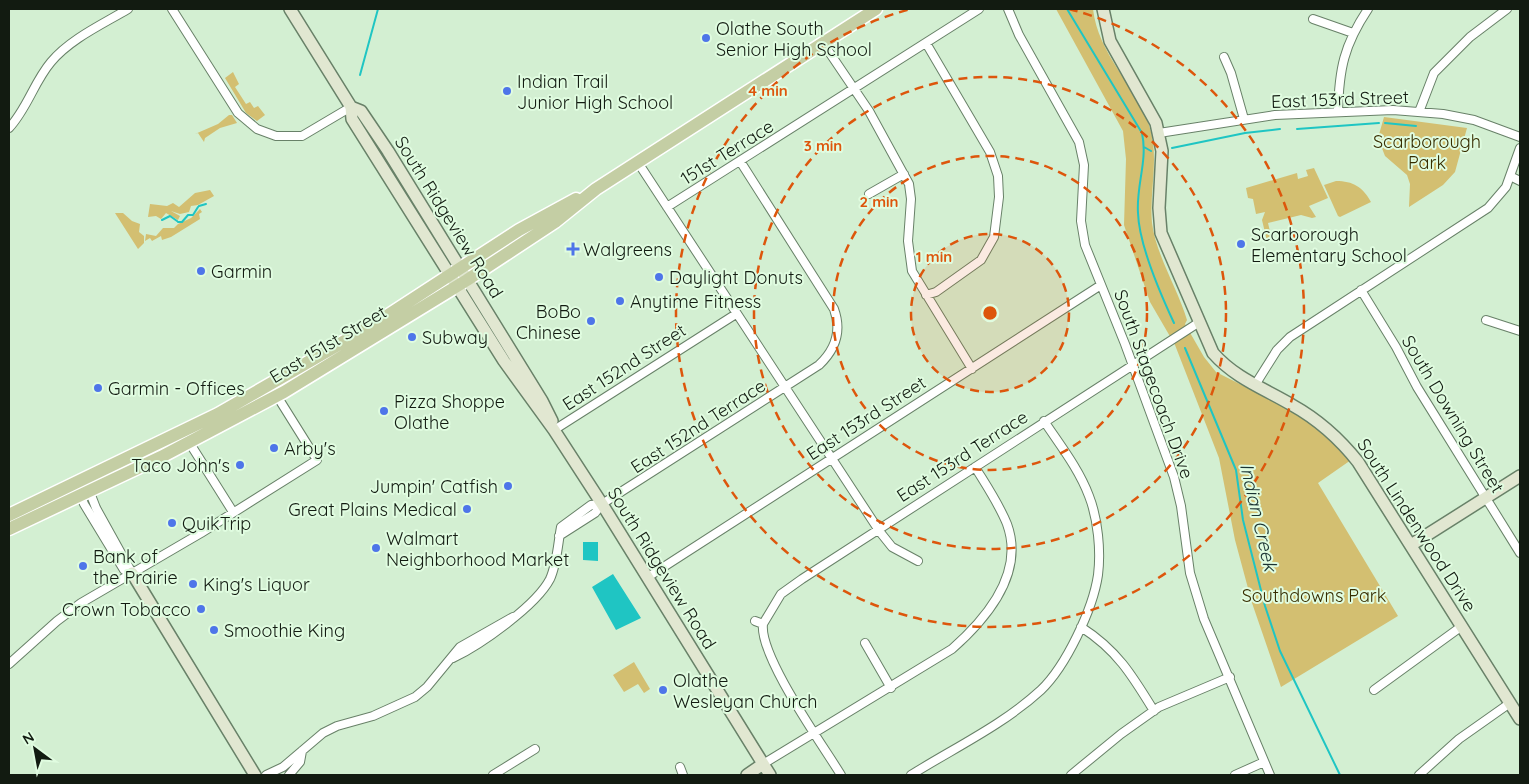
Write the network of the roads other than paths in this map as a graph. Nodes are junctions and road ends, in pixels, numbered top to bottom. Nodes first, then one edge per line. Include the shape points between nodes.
1 (128, 9) edge
2 (172, 9) edge
3 (876, 9) edge
4 (978, 9) edge
5 (1008, 9) edge
6 (1103, 9) edge
7 (1368, 9) edge
8 (1507, 9) edge
9 (294, 10) edge
10 (1312, 20) dead end
11 (1353, 33) junction
12 (823, 43) junction
13 (926, 43) junction
14 (1224, 57) dead end
15 (855, 88) junction
16 (351, 107) junction
17 (1338, 112) junction
18 (1419, 112) junction
19 (1244, 119) junction
20 (9, 128) edge
21 (1159, 133) junction
22 (1520, 137) edge
23 (1520, 148) edge
24 (637, 162) junction
25 (740, 162) junction
26 (904, 174) junction
27 (1510, 176) junction
28 (1520, 181) edge
29 (596, 189) junction
30 (870, 194) dead end
31 (667, 206) junction
32 (455, 271) junction
33 (462, 283) junction
34 (1101, 285) junction
35 (1361, 290) junction
36 (926, 295) junction
37 (736, 314) junction
38 (1486, 320) dead end
39 (1198, 323) junction
40 (1520, 331) edge
41 (356, 334) junction
42 (1132, 365) junction
43 (972, 368) junction
44 (1255, 386) junction
45 (265, 387) junction
46 (784, 388) junction
47 (277, 396) junction
48 (1044, 421) junction
49 (554, 430) junction
50 (192, 441) junction
51 (832, 458) junction
52 (975, 467) junction
53 (1520, 476) edge
54 (80, 480) junction
55 (85, 492) junction
56 (1485, 497) junction
57 (602, 504) junction
58 (233, 512) junction
59 (9, 515) edge
60 (878, 528) junction
61 (9, 529) edge
62 (1411, 545) junction
63 (1520, 553) edge
64 (918, 561) dead end
65 (132, 573) junction
66 (648, 577) junction
67 (1462, 626) junction
68 (1081, 627) junction
69 (865, 643) dead end
70 (20, 656) junction
71 (9, 664) edge
72 (9, 671) edge
73 (1230, 677) junction
74 (891, 688) junction
75 (1374, 690) dead end
76 (1510, 703) junction
77 (1154, 711) junction
78 (1520, 719) edge
79 (816, 733) junction
80 (535, 749) dead end
81 (302, 751) junction
82 (1264, 762) junction
83 (763, 764) junction
84 (680, 767) dead end
85 (255, 775) edge
86 (266, 775) edge
87 (289, 775) edge
88 (493, 775) edge
89 (683, 775) edge
90 (746, 775) edge
91 (770, 775) edge
92 (841, 775) edge
93 (911, 775) edge
94 (1071, 775) edge
95 (1235, 775) edge
96 (1270, 775) edge
97 (1419, 775) edge

1 - 20 street via 60,52
2 - 16 street via 238,113 257,129 276,136 302,136
3 - 12 main road, East 151st Street
4 - 13 street, 151st Terrace
5 - 34 street, South Stagecoach Drive via 1019,35 1079,142 1085,172 1082,232
6 - 21 street, South Lindenwood Drive via 1110,41
7 - 11 street
8 - 18 street via 1470,37 1434,73
9 - 16 street, South Ridgeview Road
10 - 11 street
11 - 17 street via 1340,70
12 - 15 street
12 - 24 main road, East 151st Street
13 - 15 street, 151st Terrace
13 - 36 street via 990,152 998,176 999,197 994,237 981,260 936,292
14 - 19 street
15 - 25 street, 151st Terrace
15 - 26 street
16 - 32 street, South Ridgeview Road via 351,118
17 - 18 street, East 153rd Street
17 - 19 street, East 153rd Street
18 - 22 street, East 153rd Street via 1474,120
19 - 21 street, East 153rd Street
21 - 39 street, South Lindenwood Drive via 1162,151 1160,226
23 - 27 street
24 - 29 main road, East 151st Street
24 - 31 street
25 - 31 street, 151st Terrace
25 - 46 street, East 152nd Terrace via 837,316 838,334 831,353
26 - 30 street
26 - 36 street via 911,199 909,260
27 - 28 street
27 - 35 street via 1501,194 1481,213
29 - 32 main road, East 151st Street via 548,212
29 - 33 main road, East 151st Street via 555,222
31 - 37 street
32 - 33 street, South Ridgeview Road
32 - 41 main road, East 151st Street
33 - 47 main road, East 151st Street
33 - 49 street, South Ridgeview Road via 504,361
34 - 42 street, South Stagecoach Drive
34 - 43 street, East 153rd Street
35 - 44 street via 1290,337 1276,350
35 - 56 street, South Downing Street
36 - 43 street
37 - 46 street
37 - 49 street, East 152nd Street
38 - 40 street
39 - 42 street, East 153rd Terrace
39 - 44 street, South Lindenwood Drive via 1212,353 1224,366
41 - 45 main road, East 151st Street
41 - 47 main road via 345,347 288,381
42 - 48 street, East 153rd Terrace
42 - 73 street, South Stagecoach Drive via 1174,476 1196,598
43 - 51 street, East 153rd Street
44 - 62 street, South Lindenwood Drive via 1311,416 1342,442
45 - 50 main road via 262,397 203,429
45 - 54 main road, East 151st Street via 218,414
46 - 51 street
46 - 57 street, East 152nd Terrace
47 - 50 main road, East 151st Street
47 - 58 street via 317,460
48 - 52 street, East 153rd Terrace
48 - 68 street via 1090,497 1099,550 1098,576
49 - 57 street, South Ridgeview Road
50 - 55 main road, East 151st Street
50 - 58 street
51 - 60 street
51 - 66 street, East 153rd Street
52 - 60 street, East 153rd Terrace
52 - 74 street via 1007,525 1008,576 992,606 968,635 934,662
53 - 56 street
54 - 55 street
54 - 59 main road, East 151st Street
55 - 61 main road, East 151st Street
55 - 65 street via 88,512 124,570
56 - 62 street
56 - 63 street, South Downing Street
57 - 66 street, South Ridgeview Road
57 - 81 street, East 152nd Terrace via 590,505 561,527 549,581 499,631 446,661 427,687 415,697 373,716 337,726 308,743
58 - 65 street
60 - 64 street via 892,547
60 - 79 street, East 153rd Terrace via 781,594 759,622 771,658
62 - 67 street, South Lindenwood Drive
65 - 70 street via 56,621
65 - 85 street
66 - 83 street, South Ridgeview Road
67 - 75 street
67 - 76 street, South Lindenwood Drive
68 - 77 street via 1102,640 1128,668
68 - 93 street via 1058,670 1041,689 1016,710
69 - 74 street
70 - 71 street
70 - 72 street
73 - 77 street
73 - 82 street, South Stagecoach Drive
74 - 79 street
76 - 78 street, South Lindenwood Drive
76 - 97 street via 1459,739
77 - 94 street via 1120,734
79 - 83 street
79 - 92 street
80 - 88 street
81 - 86 street via 278,771
81 - 87 street via 300,762
82 - 95 street
82 - 96 street, South Stagecoach Drive
83 - 90 street
83 - 91 street, South Ridgeview Road
84 - 89 street

